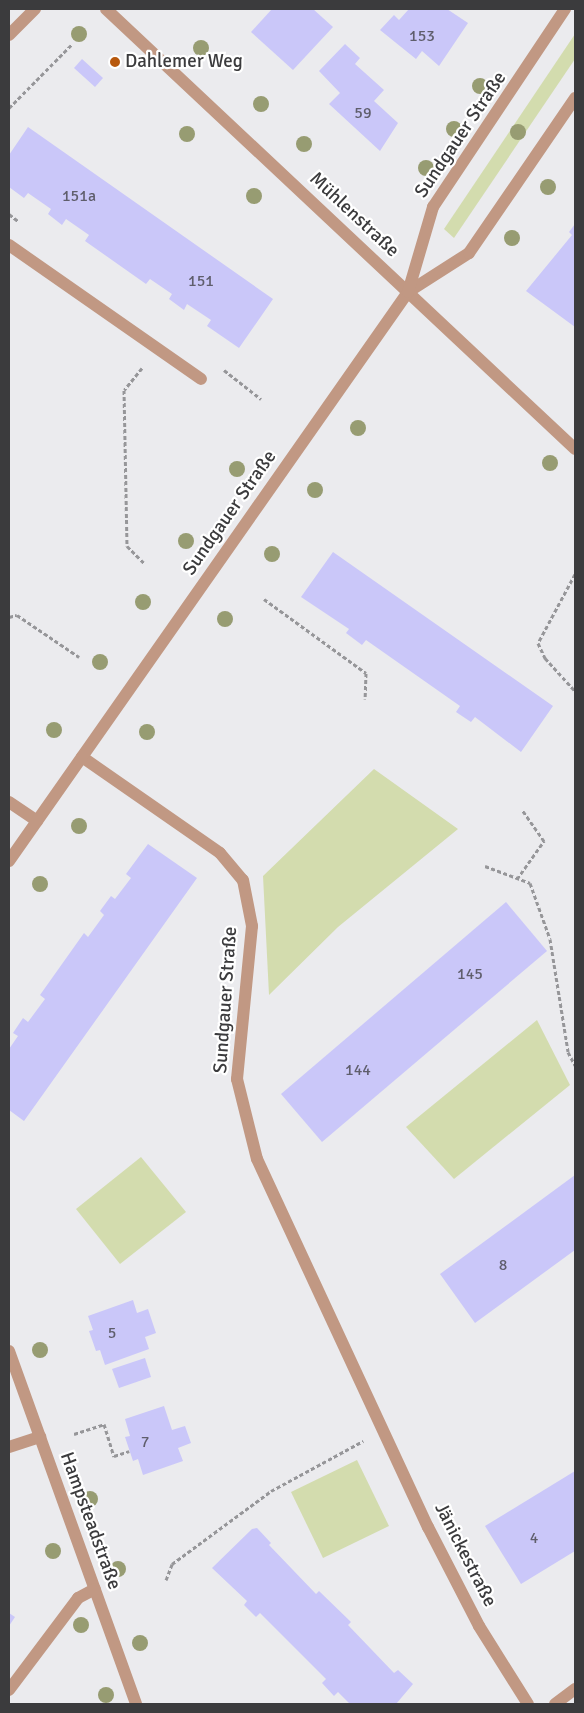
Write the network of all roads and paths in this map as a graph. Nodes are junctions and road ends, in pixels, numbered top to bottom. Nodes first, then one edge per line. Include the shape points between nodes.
1 (35, 9) edge
2 (106, 9) edge
3 (565, 9) edge
4 (9, 35) edge
5 (73, 42) dead end
6 (575, 98) edge
7 (9, 108) edge
8 (9, 245) edge
9 (408, 292) junction
10 (157, 348) junction
11 (201, 379) dead end
12 (575, 449) edge
13 (145, 564) dead end
14 (575, 574) edge
15 (264, 599) dead end
16 (9, 616) edge
17 (79, 657) dead end
18 (575, 691) edge
19 (365, 699) dead end
20 (82, 756) junction
21 (9, 802) edge
22 (522, 810) dead end
23 (37, 821) junction
24 (9, 861) edge
25 (485, 866) dead end
26 (517, 879) junction
27 (575, 1065) edge
28 (9, 1351) edge
29 (381, 1421) junction
30 (74, 1434) dead end
31 (40, 1437) junction
32 (9, 1446) edge
33 (129, 1450) dead end
34 (166, 1580) dead end
35 (95, 1589) junction
36 (9, 1690) edge
37 (575, 1690) edge
38 (136, 1704) edge
39 (528, 1704) edge
40 (555, 1704) edge

1 - 4 street
2 - 9 street, Mühlenstraße
3 - 9 street, Sundgauer Straße via 432,207
5 - 7 path
6 - 9 street, Sundgauer Straße via 469,253
8 - 10 street
9 - 12 street, Mühlenstraße
9 - 20 street, Sundgauer Straße
10 - 11 street
10 - 13 path via 124,390 127,546
14 - 18 path via 538,643 545,658
15 - 19 path via 366,672
16 - 17 path via 17,614
20 - 23 street, Sundgauer Straße
20 - 29 street, Sundgauer Straße via 220,853 242,880 252,926 237,1080 257,1159
21 - 23 street
22 - 26 path via 544,841
23 - 24 street, Sundgauer Straße
25 - 26 path
26 - 27 path via 530,883 550,939 568,1052
28 - 31 street, Hampsteadstraße
29 - 34 path via 355,1448 271,1491 172,1564
29 - 39 street, Jänickestraße via 428,1527 479,1626
30 - 33 path via 104,1424 114,1456
31 - 32 street
31 - 35 street, Hampsteadstraße
35 - 36 street via 78,1598
35 - 38 street, Hampsteadstraße
37 - 40 street

